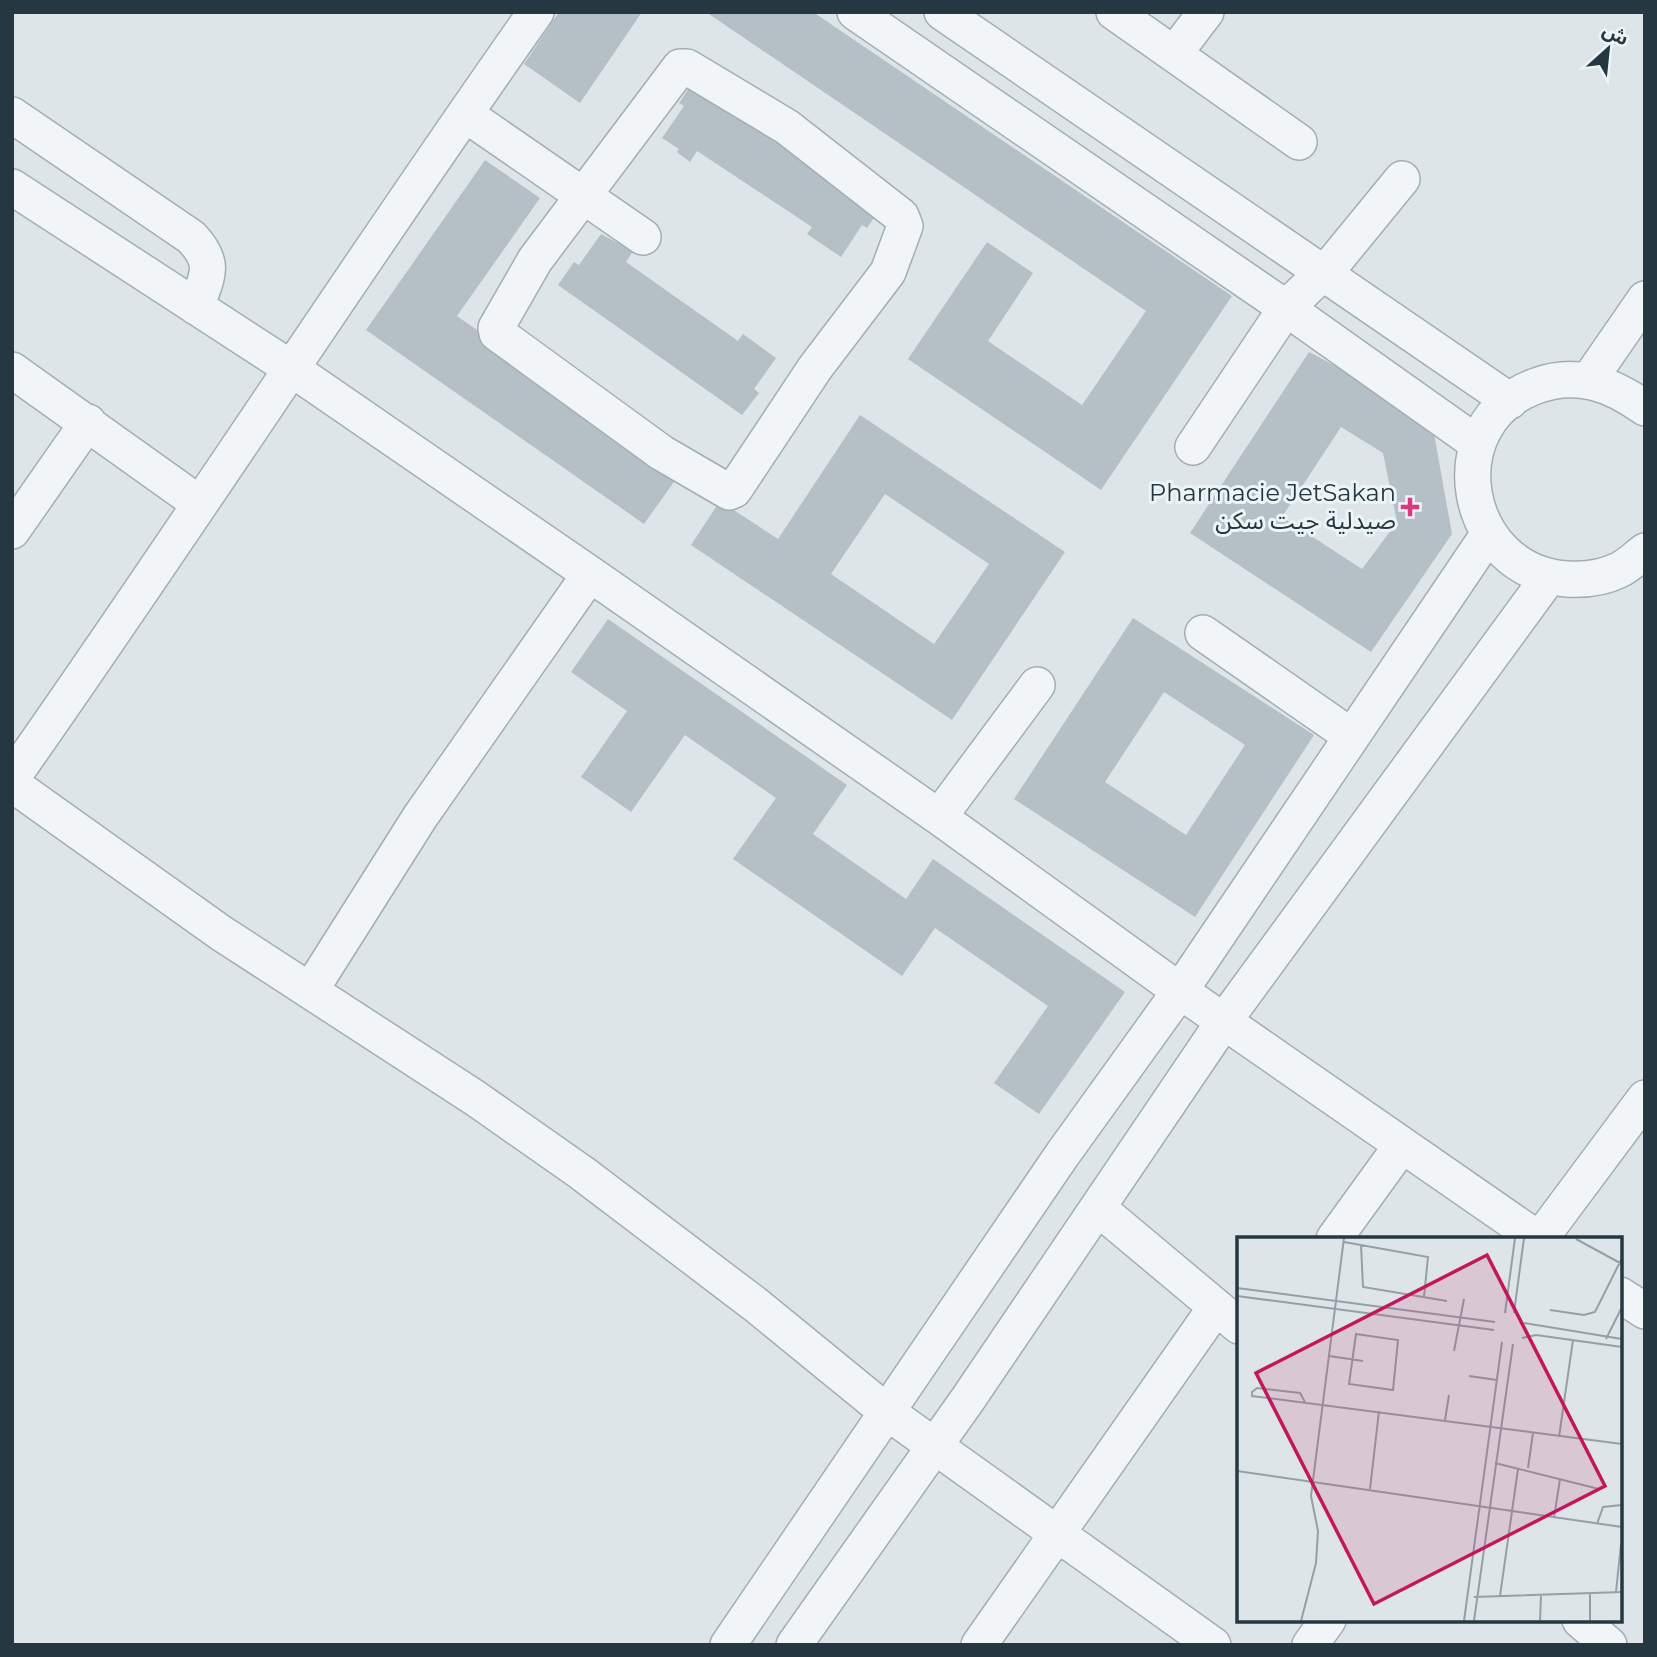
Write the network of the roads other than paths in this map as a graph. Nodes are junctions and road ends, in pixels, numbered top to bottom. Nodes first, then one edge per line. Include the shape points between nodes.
1 (536, 12) edge
2 (855, 12) edge
3 (942, 12) edge
4 (1114, 12) edge
5 (1206, 12) edge
6 (1174, 54) junction
7 (465, 114) junction
8 (12, 116) edge
9 (1299, 142) dead end
10 (1402, 179) dead end
11 (12, 187) edge
12 (581, 195) junction
13 (643, 237) dead end
14 (1322, 272) junction
15 (1645, 299) edge
16 (196, 307) junction
17 (1286, 308) junction
18 (292, 369) junction
19 (12, 370) edge
20 (1589, 380) junction
21 (1510, 401) junction
22 (1645, 408) edge
23 (88, 422) junction
24 (1478, 444) junction
25 (1193, 447) dead end
26 (200, 504) junction
27 (12, 531) edge
28 (1488, 535) junction
29 (1636, 565) edge
30 (590, 574) junction
31 (1548, 578) junction
32 (1203, 633) dead end
33 (1037, 685) dead end
34 (1351, 736) junction
35 (12, 778) edge
36 (12, 784) edge
37 (939, 817) junction
38 (310, 990) junction
39 (1180, 991) junction
40 (1224, 1021) junction
41 (1645, 1098) edge
42 (1402, 1145) junction
43 (1098, 1208) junction
44 (1335, 1237) edge
45 (1536, 1237) edge
46 (1541, 1237) edge
47 (1622, 1295) edge
48 (1645, 1311) edge
49 (1228, 1317) edge
50 (887, 1412) junction
51 (934, 1446) junction
52 (1059, 1535) junction
53 (773, 1580) junction
54 (816, 1613) junction
55 (1327, 1622) edge
56 (1582, 1622) edge
57 (728, 1645) edge
58 (793, 1645) edge
59 (979, 1645) edge
60 (1213, 1645) edge
61 (1310, 1645) edge
62 (1609, 1645) edge

1 - 7 street
2 - 17 street
3 - 14 street
4 - 6 street
5 - 6 street
6 - 9 street
7 - 12 street
7 - 18 street
8 - 16 street via 191,237 210,267
10 - 14 street
11 - 16 street
12 - 12 street via 674,73 687,67 787,127 901,216 903,236 888,272 815,368 734,490 724,491 662,453 497,333 497,324 535,260
12 - 13 street
14 - 17 street
14 - 21 street
15 - 20 street
16 - 18 street
17 - 24 street
17 - 25 street
18 - 26 street
18 - 30 street
19 - 23 street
20 - 21 street via 1547,382
20 - 22 street via 1619,390
21 - 24 street via 1496,412
23 - 26 street
23 - 27 street
24 - 28 street via 1472,475 1475,506
26 - 35 street
28 - 31 street via 1505,554
28 - 34 street
29 - 31 street via 1584,580
30 - 37 street
30 - 38 street via 420,817
31 - 40 street
32 - 34 street
33 - 37 street
34 - 39 street
36 - 38 street via 221,933
37 - 39 street
38 - 50 street via 582,1172
39 - 40 street
39 - 50 street
40 - 42 street
40 - 43 street
41 - 46 street
42 - 44 street
42 - 45 street
43 - 49 street
43 - 51 street
47 - 48 street
49 - 52 street
50 - 51 street
50 - 53 street
51 - 52 street
51 - 54 street
52 - 59 street
52 - 60 street
53 - 54 street
53 - 57 street
54 - 58 street
55 - 61 street
56 - 62 street

